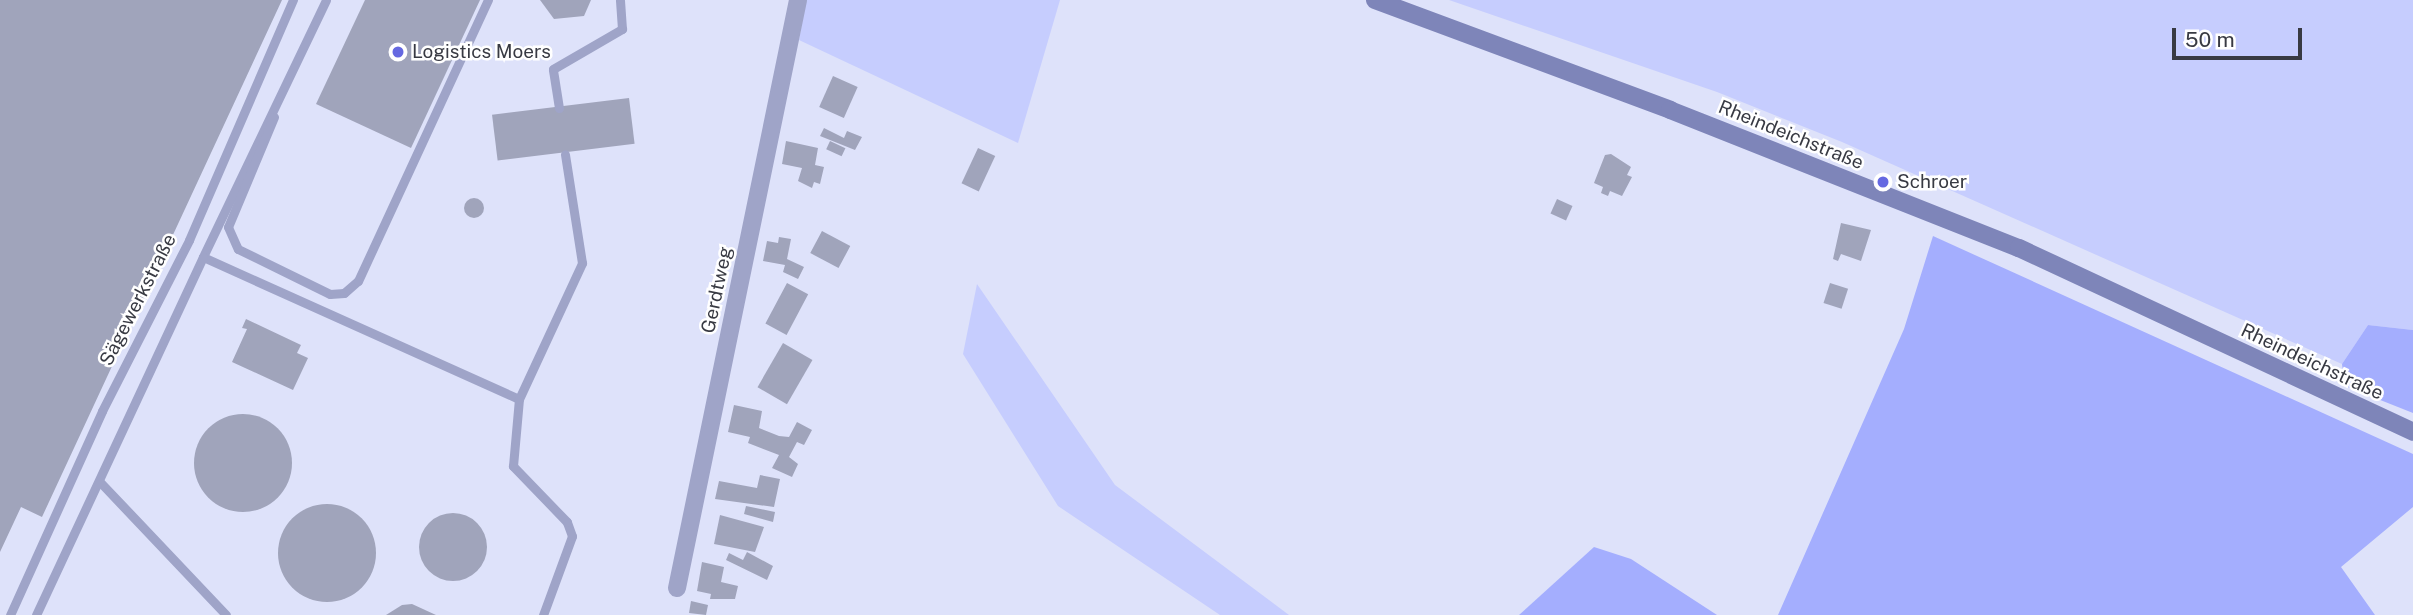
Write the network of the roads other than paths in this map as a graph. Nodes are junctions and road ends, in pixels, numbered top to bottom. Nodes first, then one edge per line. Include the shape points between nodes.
1 (293, 0) edge
2 (326, 0) edge
3 (488, 0) edge
4 (620, 0) edge
5 (797, 0) edge
6 (1375, 0) edge
7 (283, 92) junction
8 (559, 108) dead end
9 (565, 153) dead end
10 (203, 257) junction
11 (519, 399) junction
12 (2413, 432) edge
13 (100, 482) junction
14 (677, 588) dead end
15 (10, 615) edge
16 (36, 615) edge
17 (226, 615) edge
18 (542, 615) edge

1 - 15 lane, Sägewerkstraße via 189,240 102,411
2 - 7 lane
3 - 7 lane via 358,281 344,293 330,294 238,249 228,227
4 - 8 lane via 622,29 553,69
5 - 14 street, Gerdtweg
6 - 12 main road, Rheindeichstraße via 2020,248
7 - 10 lane
9 - 11 lane via 582,263
10 - 11 lane
10 - 13 lane
11 - 18 lane via 513,466 567,522 572,536 563,571
13 - 16 lane
13 - 17 lane

